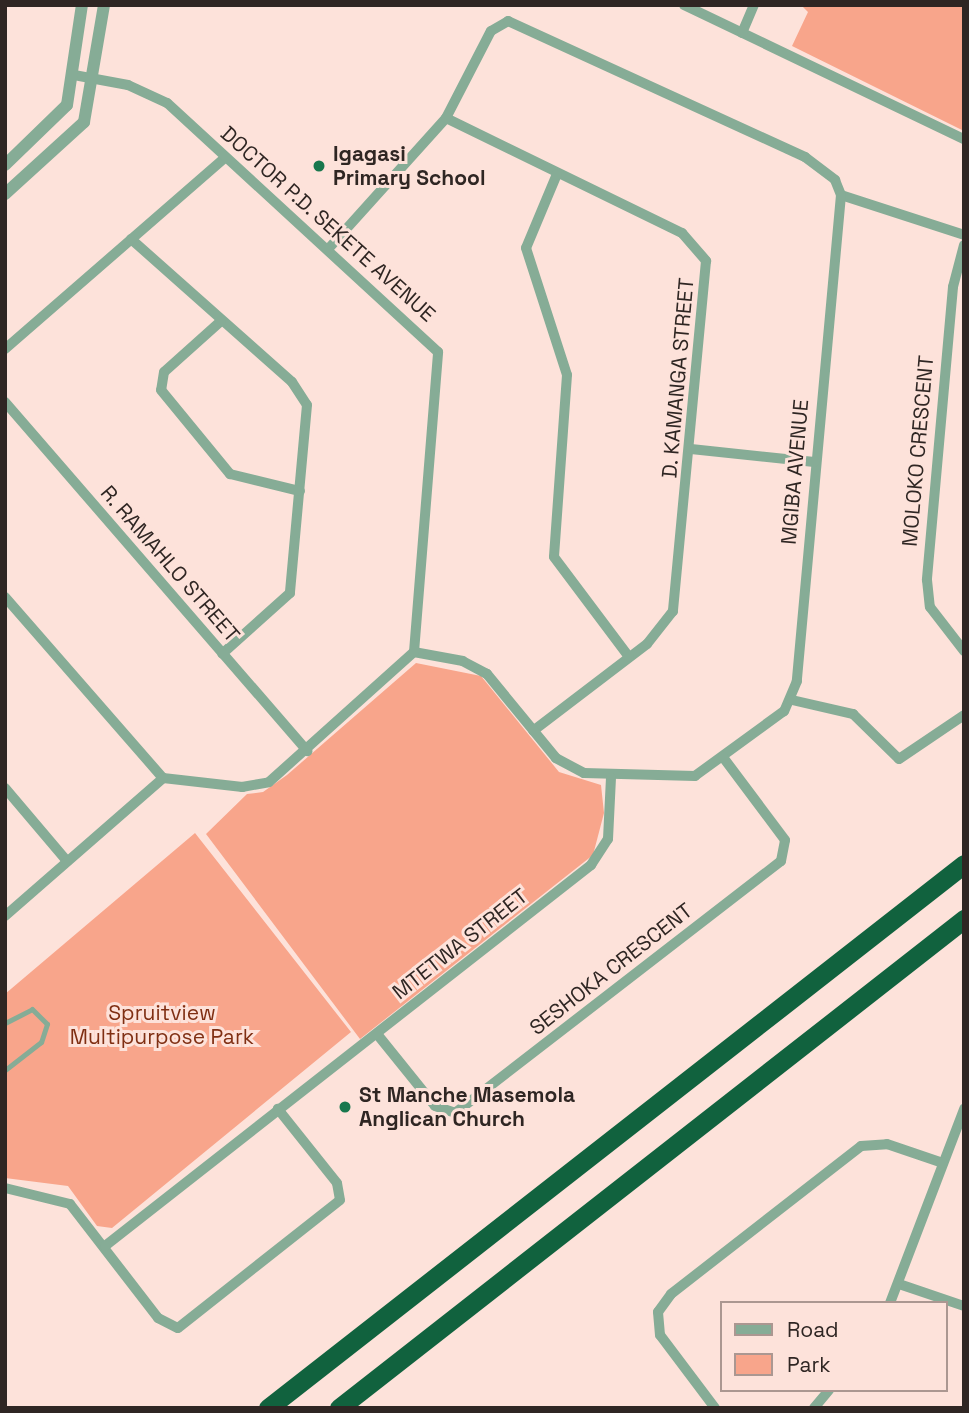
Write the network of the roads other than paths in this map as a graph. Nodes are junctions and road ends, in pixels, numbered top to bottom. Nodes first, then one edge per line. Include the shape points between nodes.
1 (82, 5) edge
2 (104, 5) edge
3 (684, 5) edge
4 (754, 5) edge
5 (742, 33) junction
6 (74, 75) junction
7 (96, 79) junction
8 (446, 118) junction
9 (964, 139) edge
10 (225, 158) junction
11 (5, 165) edge
12 (557, 174) junction
13 (5, 194) edge
14 (841, 195) junction
15 (964, 235) edge
16 (131, 239) junction
17 (964, 245) edge
18 (330, 247) junction
19 (221, 321) junction
20 (5, 348) edge
21 (5, 402) edge
22 (691, 449) junction
23 (814, 462) junction
24 (300, 491) junction
25 (5, 597) edge
26 (964, 651) edge
27 (414, 653) junction
28 (222, 654) junction
29 (629, 657) junction
30 (792, 700) junction
31 (964, 715) edge
32 (533, 731) junction
33 (307, 751) junction
34 (723, 757) junction
35 (163, 778) junction
36 (611, 778) junction
37 (5, 788) edge
38 (67, 861) junction
39 (964, 864) edge
40 (5, 916) edge
41 (964, 919) edge
42 (5, 1023) edge
43 (377, 1034) junction
44 (5, 1070) edge
45 (278, 1109) junction
46 (964, 1109) edge
47 (943, 1163) junction
48 (5, 1188) edge
49 (105, 1246) junction
50 (899, 1284) junction
51 (891, 1301) edge
52 (947, 1301) edge
53 (828, 1392) edge
54 (268, 1408) edge
55 (339, 1408) edge
56 (715, 1408) edge
57 (814, 1408) edge

1 - 6 street
2 - 7 street
3 - 5 street
4 - 5 street
5 - 9 street
6 - 7 street, DOCTOR P.D. SEKETE AVENUE
6 - 11 street via 59,117
7 - 10 street, DOCTOR P.D. SEKETE AVENUE via 159,98
7 - 13 street via 84,122
8 - 12 street, D. KAMANGA STREET
8 - 14 street via 491,31 508,21 543,33 805,157 835,180
8 - 18 street
10 - 16 street
10 - 18 street, DOCTOR P.D. SEKETE AVENUE
12 - 22 street, D. KAMANGA STREET via 682,233 702,252 707,282
12 - 29 street via 526,248 567,375 554,557
14 - 15 street
14 - 23 street, MGIBA AVENUE
16 - 19 street
16 - 20 street
17 - 26 street, MOLOKO CRESCENT via 953,287 926,580 930,607
18 - 27 street, DOCTOR P.D. SEKETE AVENUE via 424,334 439,360
19 - 24 street via 304,398
19 - 24 street via 164,372 161,390 230,474
21 - 28 street, R. RAMAHLO STREET
22 - 23 street
22 - 29 street, D. KAMANGA STREET via 676,601 656,636
23 - 30 street, MGIBA AVENUE
24 - 28 street via 287,599
25 - 35 street
27 - 32 street via 463,662 487,674
27 - 33 street
28 - 33 street, R. RAMAHLO STREET
29 - 32 street, D. KAMANGA STREET
30 - 31 street via 853,714 899,759
30 - 34 street
32 - 36 street via 563,764
33 - 35 street via 254,787
34 - 36 street via 695,776
34 - 43 street, SESHOKA CRESCENT via 785,840 781,861 455,1113 435,1107
35 - 38 street
36 - 43 street, MTETWA STREET via 610,827 597,858
37 - 38 street
38 - 40 street
39 - 54 highway
41 - 55 highway
42 - 44 lane via 32,1009 47,1024 41,1042
43 - 45 street, MTETWA STREET
45 - 49 street, MTETWA STREET
45 - 49 street via 341,1191 332,1212 178,1328 158,1318
46 - 47 street
47 - 50 street
47 - 56 street via 887,1144 861,1146 671,1294 658,1312 660,1335
48 - 49 street via 63,1198
50 - 51 street
50 - 52 street
53 - 57 street

